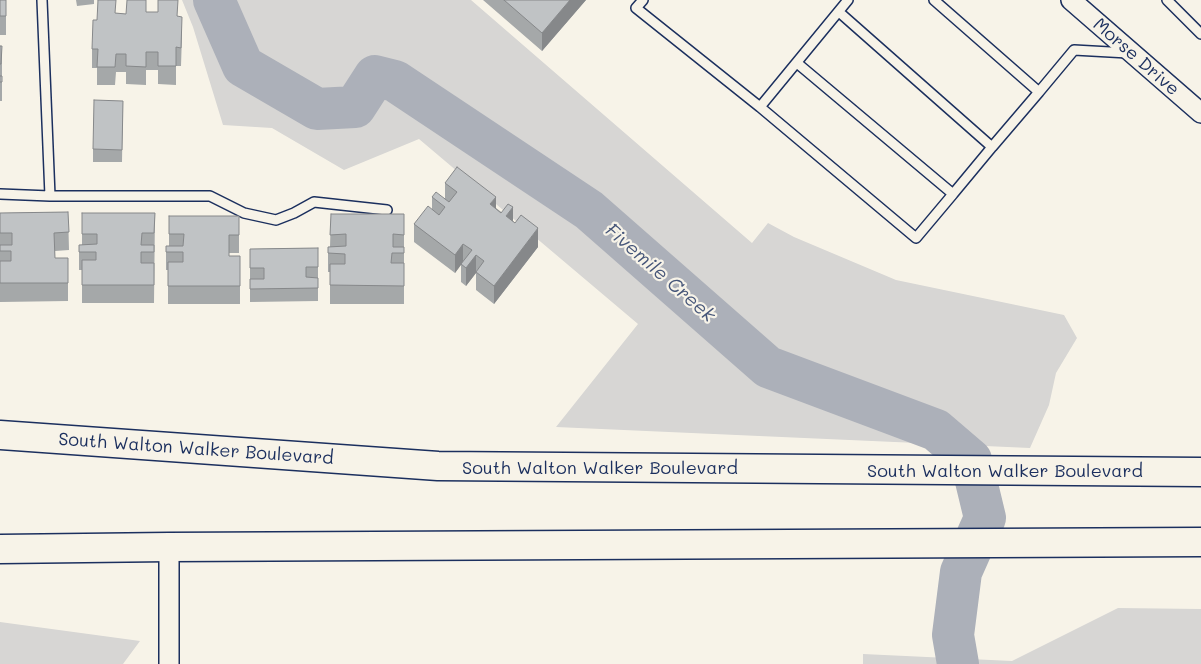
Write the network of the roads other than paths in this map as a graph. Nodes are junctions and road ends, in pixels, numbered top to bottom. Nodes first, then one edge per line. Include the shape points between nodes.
1 (42, 0) edge
2 (643, 0) edge
3 (848, 0) edge
4 (934, 0) edge
5 (1071, 0) edge
6 (1167, 0) edge
7 (839, 12) junction
8 (1201, 34) edge
9 (1133, 54) junction
10 (797, 63) junction
11 (1039, 92) junction
12 (760, 107) junction
13 (1201, 113) edge
14 (992, 147) junction
15 (0, 194) edge
16 (953, 194) junction
17 (50, 196) junction
18 (387, 210) dead end
19 (0, 435) edge
20 (1201, 472) edge
21 (1201, 542) edge
22 (169, 547) junction
23 (0, 549) edge
24 (169, 664) edge

1 - 17 lane
2 - 12 lane via 636,8
3 - 7 lane
4 - 11 lane
5 - 9 street, Morse Drive
6 - 8 lane
7 - 10 lane
7 - 14 lane
9 - 11 lane via 1074,50
9 - 13 street, Morse Drive
10 - 12 lane
10 - 16 lane
11 - 14 lane
12 - 16 lane via 916,238
14 - 16 lane
15 - 17 lane
17 - 18 lane via 210,196 244,213 276,220 314,202
19 - 20 main road, South Walton Walker Boulevard via 438,466
21 - 22 main road
22 - 23 main road
22 - 24 street

